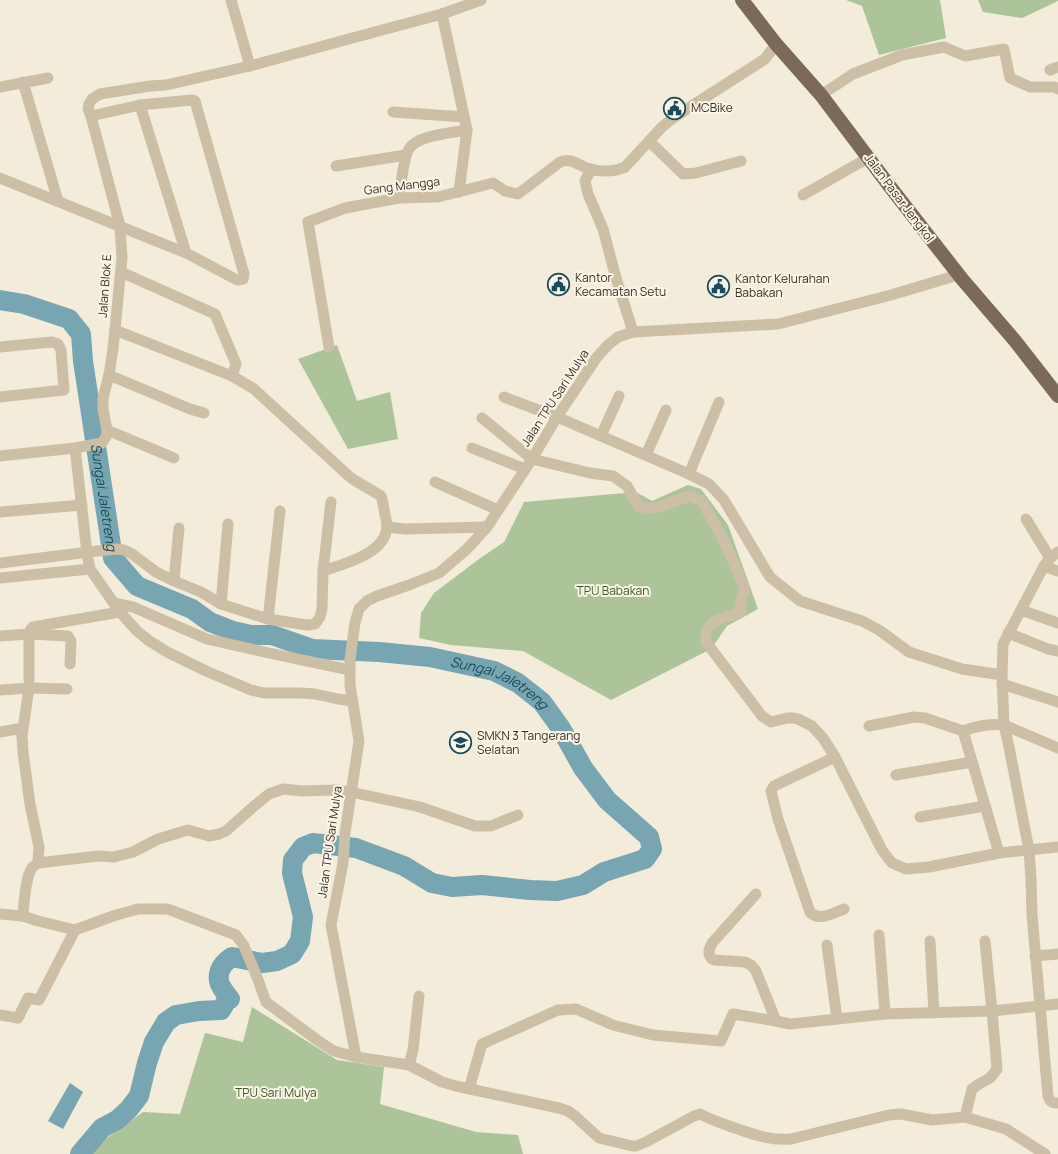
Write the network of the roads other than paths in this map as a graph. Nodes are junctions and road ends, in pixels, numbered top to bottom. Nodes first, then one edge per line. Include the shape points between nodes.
1 (231, 0) edge
2 (481, 0) edge
3 (742, 0) edge
4 (442, 14) junction
5 (776, 44) junction
6 (250, 66) junction
7 (48, 78) dead end
8 (23, 82) junction
9 (0, 88) edge
10 (1058, 89) edge
11 (821, 94) junction
12 (140, 105) junction
13 (393, 112) dead end
14 (91, 116) junction
15 (464, 117) junction
16 (467, 130) junction
17 (649, 141) junction
18 (406, 155) junction
19 (868, 158) junction
20 (741, 161) dead end
21 (336, 166) dead end
22 (590, 169) junction
23 (0, 178) edge
24 (459, 192) junction
25 (803, 195) dead end
26 (399, 198) junction
27 (58, 201) junction
28 (120, 226) junction
29 (186, 254) junction
30 (121, 272) junction
31 (958, 274) junction
32 (115, 330) junction
33 (633, 332) junction
34 (0, 347) edge
35 (330, 347) dead end
36 (109, 375) junction
37 (232, 376) junction
38 (619, 396) dead end
39 (1058, 396) edge
40 (0, 397) edge
41 (504, 397) dead end
42 (719, 402) dead end
43 (666, 410) dead end
44 (204, 413) dead end
45 (557, 417) junction
46 (482, 418) dead end
47 (107, 430) junction
48 (601, 436) junction
49 (78, 448) junction
50 (472, 448) dead end
51 (646, 455) junction
52 (0, 456) edge
53 (174, 458) dead end
54 (529, 464) junction
55 (689, 474) junction
56 (435, 482) dead end
57 (331, 502) dead end
58 (82, 505) junction
59 (280, 510) dead end
60 (498, 510) junction
61 (0, 512) edge
62 (1026, 519) dead end
63 (228, 524) dead end
64 (387, 527) junction
65 (486, 527) junction
66 (179, 528) dead end
67 (92, 552) junction
68 (1051, 558) edge
69 (0, 563) edge
70 (90, 569) junction
71 (323, 571) junction
72 (1058, 572) edge
73 (0, 578) edge
74 (174, 581) junction
75 (221, 604) junction
76 (117, 608) junction
77 (1021, 610) junction
78 (268, 619) junction
79 (1058, 623) edge
80 (29, 634) junction
81 (1008, 634) junction
82 (0, 636) edge
83 (1058, 652) edge
84 (70, 664) dead end
85 (350, 665) junction
86 (1002, 680) junction
87 (29, 684) junction
88 (0, 690) edge
89 (67, 690) dead end
90 (352, 701) junction
91 (1058, 702) edge
92 (869, 726) dead end
93 (1004, 726) junction
94 (23, 728) junction
95 (0, 732) edge
96 (963, 732) junction
97 (1058, 748) edge
98 (835, 756) junction
99 (972, 762) junction
100 (896, 776) dead end
101 (351, 792) junction
102 (985, 806) junction
103 (518, 815) dead end
104 (920, 818) dead end
105 (1058, 847) edge
106 (1029, 850) junction
107 (999, 853) junction
108 (38, 863) junction
109 (756, 894) dead end
110 (844, 909) dead end
111 (0, 914) edge
112 (23, 916) junction
113 (75, 930) junction
114 (879, 935) dead end
115 (930, 941) dead end
116 (984, 941) dead end
117 (827, 945) dead end
118 (1058, 954) edge
119 (1035, 956) junction
120 (418, 996) dead end
121 (1058, 1004) edge
122 (1040, 1006) junction
123 (992, 1011) junction
124 (934, 1013) junction
125 (885, 1014) junction
126 (0, 1015) edge
127 (837, 1018) junction
128 (776, 1020) junction
129 (356, 1057) junction
130 (409, 1065) junction
131 (469, 1089) junction
132 (1058, 1103) edge
133 (966, 1117) junction
134 (1045, 1154) edge

1 - 6 street
2 - 4 street
3 - 5 main road, Jalan Pasar Jengkol
4 - 6 street
4 - 15 street
5 - 11 main road, Jalan Pasar Jengkol
5 - 17 street, Gang Mangga via 765,59 672,118
6 - 14 street, Jalan Blok E via 166,85 100,94 89,104
7 - 8 street
8 - 9 street
8 - 27 street
10 - 11 street via 1055,86 1030,87 1010,78 1004,49 965,56 944,47 876,64
11 - 19 main road, Jalan Pasar Jengkol
12 - 14 street
12 - 29 street
12 - 29 street via 195,101 244,277 237,280
13 - 15 street
14 - 28 street, Jalan Blok E
15 - 16 street
16 - 18 street via 422,139 410,147
16 - 24 street
17 - 20 street via 683,174
17 - 22 street, Gang Mangga via 625,167
18 - 21 street
18 - 26 street
19 - 25 street
19 - 31 main road, Jalan Pasar Jengkol
22 - 24 street, Gang Mangga via 565,160 518,194 493,183
22 - 33 street via 585,181 588,194 603,229
23 - 27 street
24 - 26 street, Gang Mangga via 438,197
26 - 35 street, Gang Mangga via 345,208 308,222
27 - 28 street
28 - 29 street
28 - 30 street, Jalan Blok E
30 - 32 street, Jalan Blok E
30 - 37 street via 215,314 236,364
31 - 33 street, Jalan TPU Sari Mulya via 778,324
31 - 39 main road, Jalan Pasar Jengkol
32 - 36 street, Jalan Blok E
32 - 37 street
33 - 45 street, Jalan TPU Sari Mulya via 618,337 597,357
34 - 40 street via 58,344 64,390
36 - 44 street
36 - 47 street, Jalan Blok E via 102,404
37 - 64 street via 254,389 351,478 381,496
38 - 48 street
41 - 45 street
42 - 55 street
43 - 51 street
45 - 48 street
45 - 54 street, Jalan TPU Sari Mulya
46 - 54 street
47 - 49 street via 102,443
47 - 53 street
48 - 51 street
49 - 52 street
49 - 58 street
50 - 54 street
51 - 55 street
54 - 60 street, Jalan TPU Sari Mulya
54 - 98 street via 613,476 627,486 639,507 655,508 690,496 702,501 745,589 740,613 710,624 706,630 706,642 762,716 771,722 798,719 812,726
55 - 86 street via 709,484 724,500 770,578 800,602 862,621 909,652
56 - 60 street
57 - 71 street
58 - 61 street
58 - 67 street
59 - 78 street
60 - 65 street, Jalan TPU Sari Mulya
62 - 68 street
63 - 75 street
64 - 65 street
64 - 71 street via 382,541 358,560
65 - 85 street, Jalan TPU Sari Mulya via 439,573 377,596 359,609
66 - 74 street
67 - 69 street
67 - 70 street
67 - 74 street via 124,550
68 - 72 street
68 - 77 street
70 - 73 street
70 - 76 street
71 - 78 street via 322,609 316,623 307,625
74 - 75 street
75 - 78 street
76 - 80 street via 33,627
76 - 85 street via 133,607 207,639 264,652
76 - 90 street via 136,631 167,652 251,690 315,694
77 - 79 street
77 - 81 street
80 - 82 street
80 - 84 street via 71,638
80 - 87 street
81 - 83 street
81 - 86 street via 1002,649
85 - 90 street, Jalan TPU Sari Mulya
86 - 91 street
86 - 93 street
87 - 88 street
87 - 89 street
87 - 94 street
90 - 101 street, Jalan TPU Sari Mulya via 359,741
92 - 96 street via 914,717
93 - 96 street via 987,725
93 - 97 street
93 - 106 street
94 - 95 street
94 - 108 street via 23,752 39,847
96 - 99 street
98 - 107 street via 882,850 892,862 906,869
98 - 110 street via 774,786 770,791 810,912 819,917
99 - 100 street
99 - 102 street
101 - 103 street via 420,808 475,826 490,826
101 - 108 street via 283,789 269,794 219,834 210,836 188,830 114,857
101 - 129 street, Jalan TPU Sari Mulya via 343,863 331,924
102 - 104 street
102 - 107 street
105 - 106 street
106 - 107 street
106 - 119 street
108 - 112 street via 29,874
109 - 128 street via 712,943 708,954 715,960 742,961 751,965
111 - 112 street
112 - 113 street
113 - 126 street via 39,1000 28,998 18,1018
113 - 129 street via 138,909 167,909 236,935 258,976 266,1002 334,1051
114 - 125 street
115 - 124 street
116 - 123 street
117 - 127 street
118 - 119 street
119 - 122 street
120 - 130 street
121 - 122 street
122 - 123 street
122 - 132 street via 1048,1096 1051,1102
123 - 124 street
123 - 133 street via 997,1069 990,1078 972,1089
124 - 125 street
125 - 127 street
127 - 128 street via 790,1024
128 - 131 street via 733,1014 721,1042 653,1035 613,1025 576,1009 558,1010 482,1044
129 - 130 street
130 - 131 street via 442,1082
131 - 133 street via 568,1111 599,1138 632,1146 700,1114 752,1134 784,1140 889,1115 932,1120
133 - 134 street via 1006,1129

